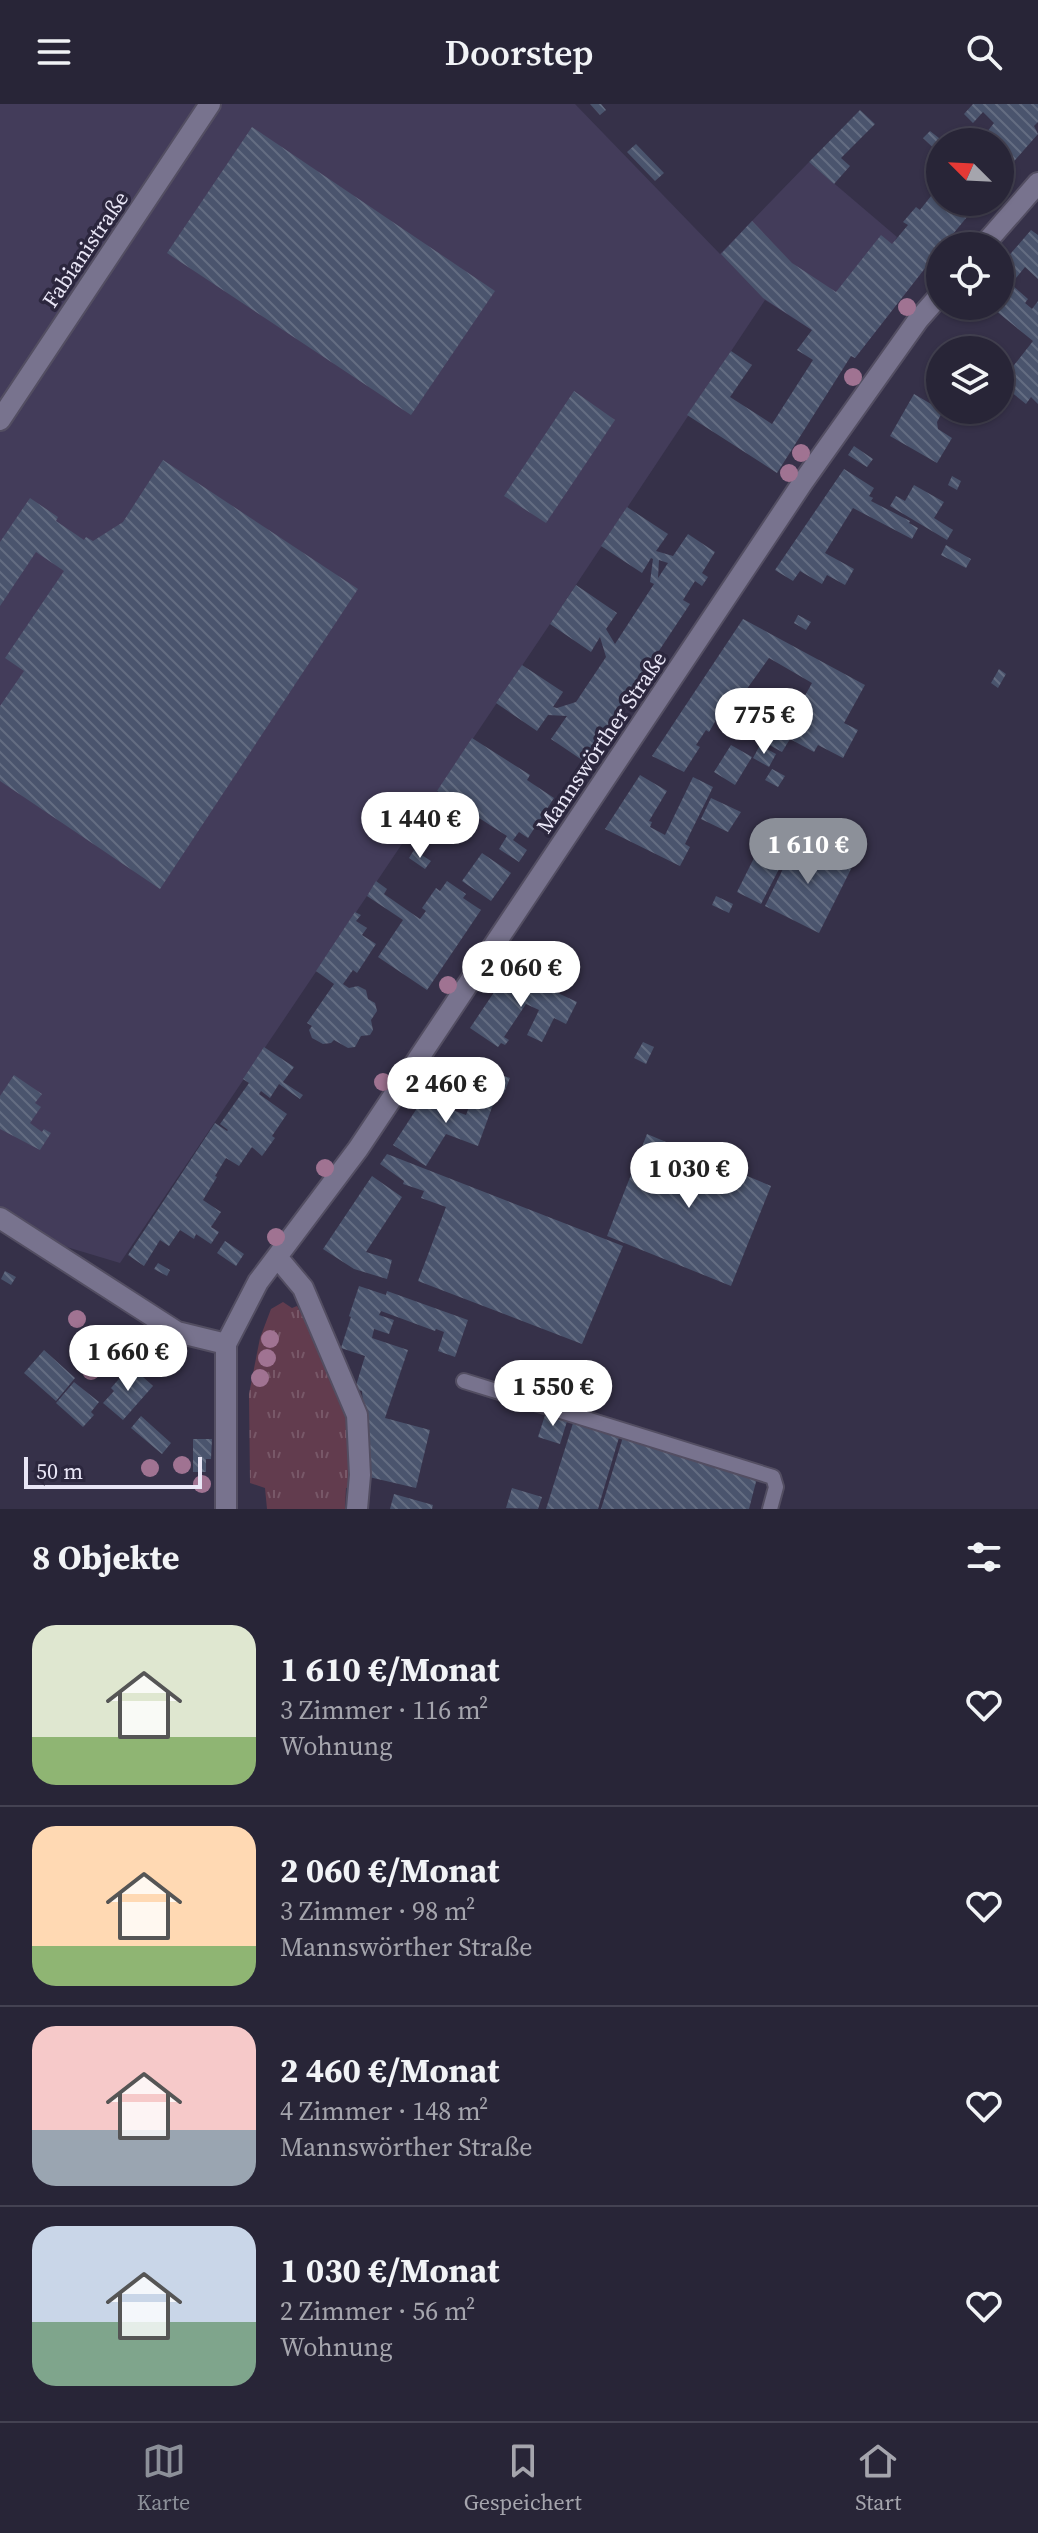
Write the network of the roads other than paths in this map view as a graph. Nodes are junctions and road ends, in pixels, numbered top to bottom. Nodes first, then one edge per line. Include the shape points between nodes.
1 (210, 104) edge
2 (1038, 183) edge
3 (995, 232) edge
4 (926, 311) edge
5 (0, 420) edge
6 (0, 1218) edge
7 (277, 1257) junction
8 (226, 1344) junction
9 (464, 1381) dead end
10 (226, 1509) edge
11 (357, 1509) edge
12 (770, 1509) edge

1 - 5 street, Fabianistraße
2 - 3 street
4 - 7 street, Mannswörther Straße via 803,482 358,1149
6 - 8 street via 177,1332
7 - 8 street, Mannswörther Straße
7 - 11 street via 303,1288 357,1415
8 - 10 street, Mannswörther Straße
9 - 12 lane via 773,1477

